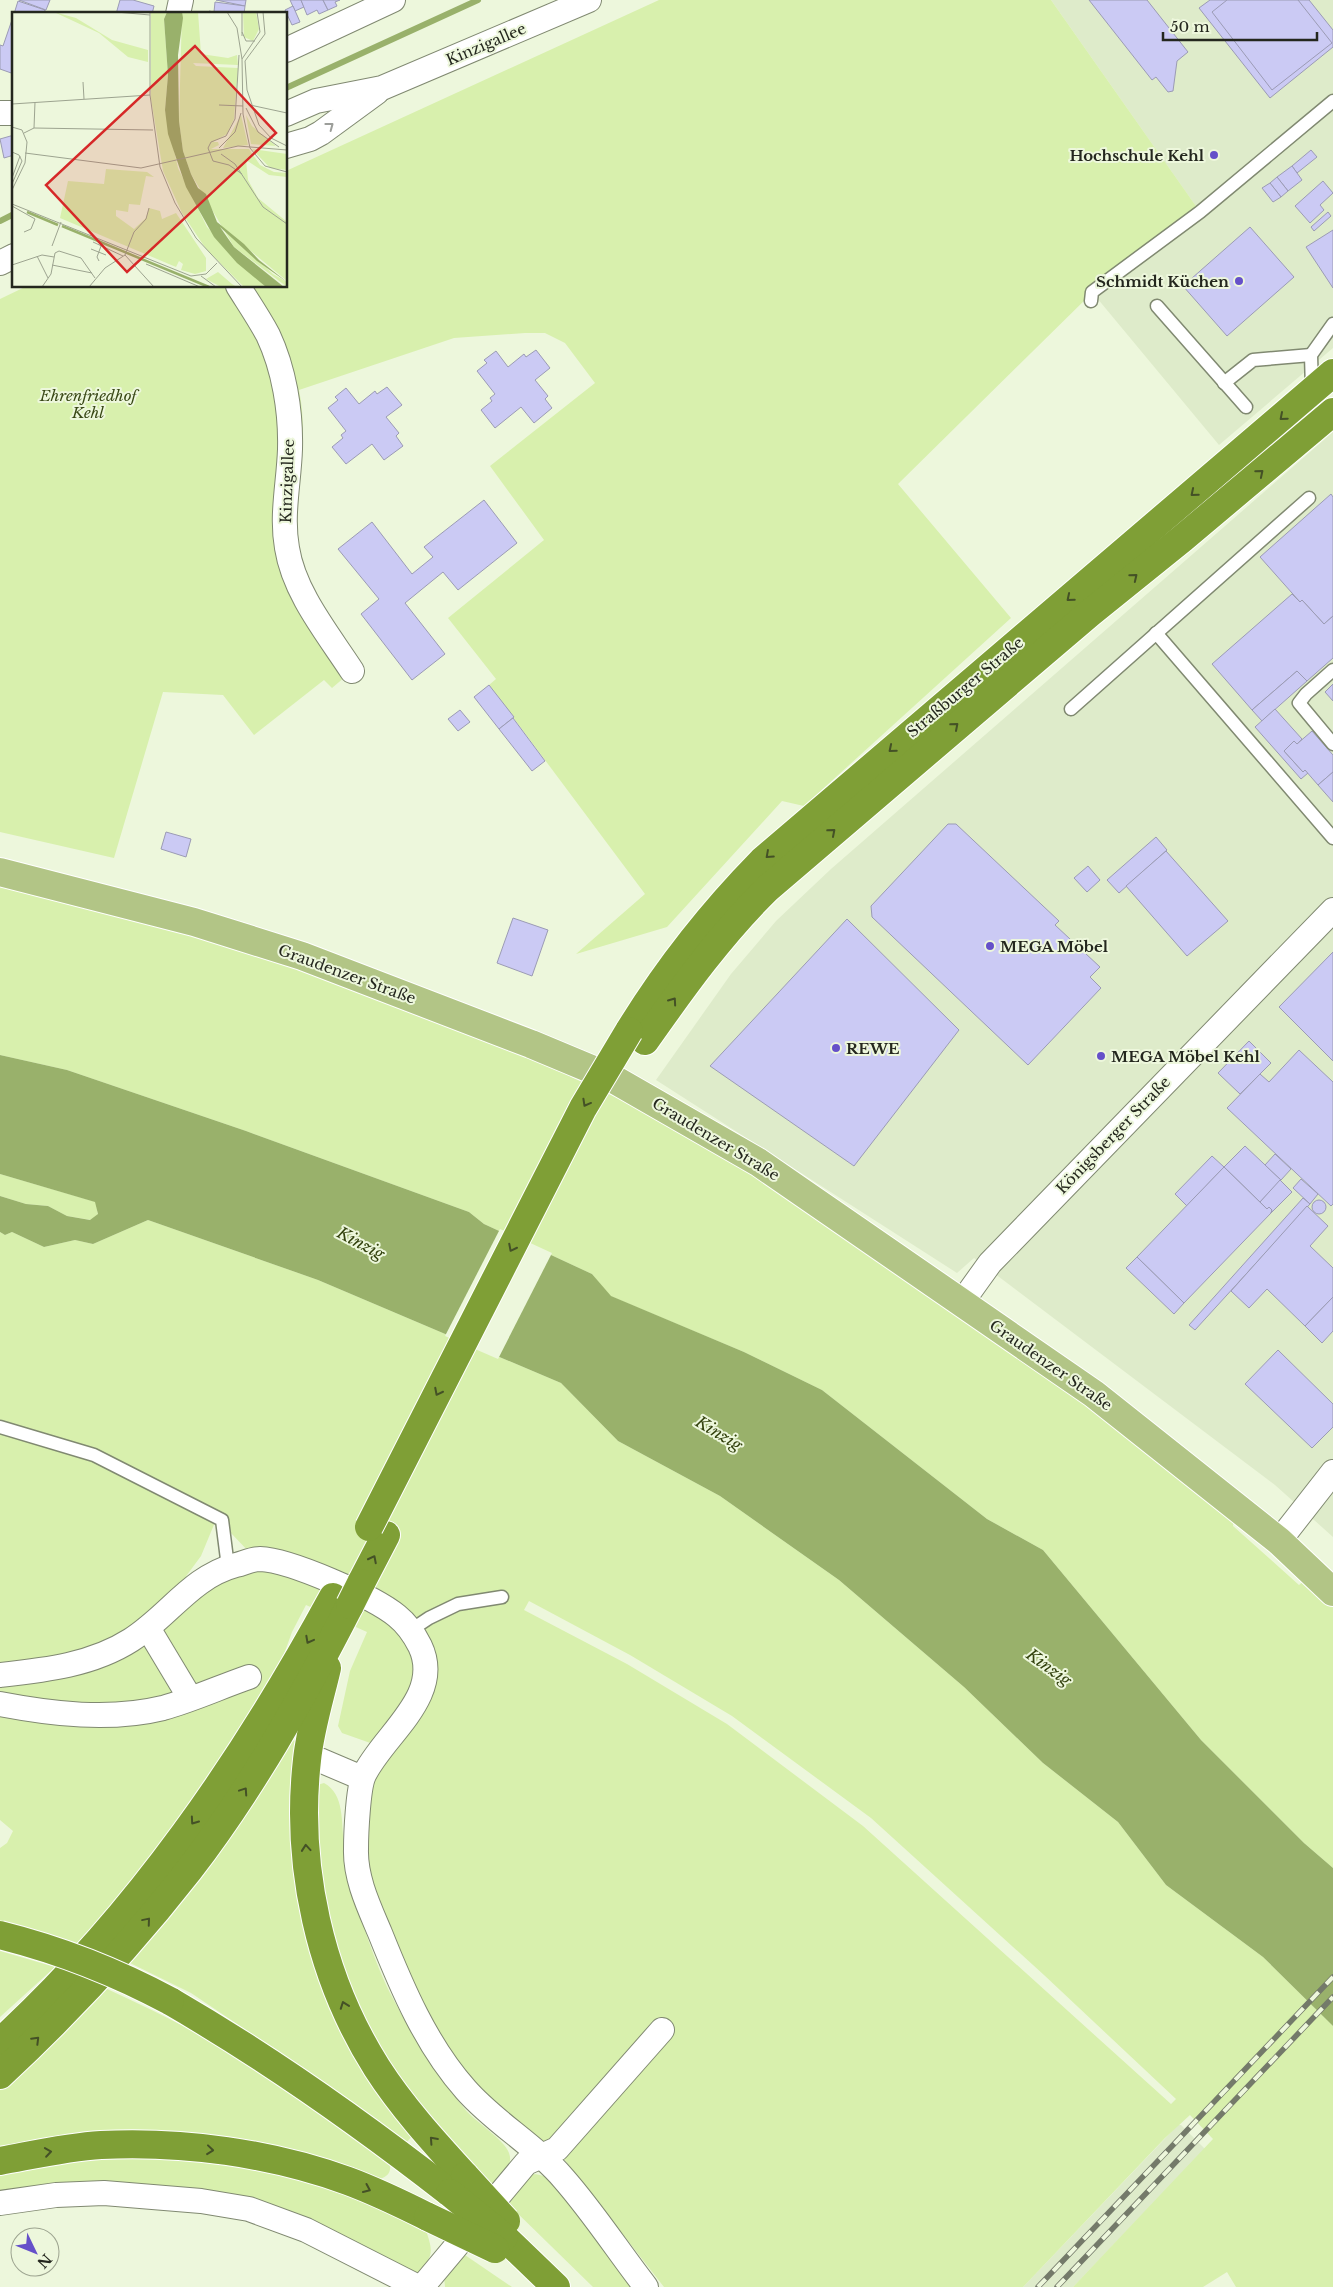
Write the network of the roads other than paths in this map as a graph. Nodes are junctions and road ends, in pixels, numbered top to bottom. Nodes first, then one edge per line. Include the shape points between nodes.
1 (393, 0) edge
2 (589, 0) edge
3 (288, 49) edge
4 (382, 88) junction
5 (1333, 101) edge
6 (288, 113) edge
7 (288, 145) edge
8 (12, 257) edge
9 (0, 262) edge
10 (239, 288) edge
11 (1091, 301) dead end
12 (1157, 306) dead end
13 (1333, 324) edge
14 (1311, 354) junction
15 (1323, 382) edge
16 (1224, 383) junction
17 (1246, 407) dead end
18 (1329, 419) edge
19 (1309, 498) dead end
20 (1156, 633) junction
21 (1333, 670) edge
22 (352, 671) dead end
23 (1071, 709) dead end
24 (1333, 744) edge
25 (1333, 838) edge
26 (0, 872) edge
27 (1333, 910) edge
28 (637, 1036) junction
29 (962, 1302) junction
30 (0, 1427) edge
31 (1333, 1472) edge
32 (1279, 1541) junction
33 (228, 1567) junction
34 (347, 1590) junction
35 (1333, 1592) edge
36 (502, 1597) dead end
37 (148, 1628) junction
38 (411, 1630) junction
39 (334, 1637) junction
40 (0, 1675) edge
41 (249, 1677) dead end
42 (190, 1698) junction
43 (0, 1704) edge
44 (307, 1759) junction
45 (362, 1778) junction
46 (0, 1935) edge
47 (662, 2030) dead end
48 (0, 2042) edge
49 (0, 2075) edge
50 (542, 2156) junction
51 (0, 2162) edge
52 (458, 2185) junction
53 (0, 2204) edge
54 (504, 2238) junction
55 (420, 2287) edge
56 (556, 2287) edge
57 (646, 2287) edge

1 - 3 street
2 - 4 street, Kinzigallee
4 - 6 street, Kinzigallee via 316,101
7 -> 4 street, Kinzigallee via 321,133
5 - 11 lane via 1200,212 1092,292
8 - 9 street
10 - 22 street, Kinzigallee via 268,335 284,386 290,450 284,522 290,564 312,608
12 - 16 lane
13 - 14 lane
14 - 15 lane
14 - 16 lane via 1253,360
15 -> 28 highway, Straßburger Straße via 762,861 692,939 655,989
16 - 17 lane
28 -> 18 highway, Straßburger Straße via 746,909 768,888 986,700
19 - 20 lane
20 - 23 lane
20 - 25 lane
21 - 24 lane via 1299,703
26 - 29 main road, Graudenzer Straße via 194,922 302,956 610,1077 758,1162
27 - 29 street, Königsberger Straße via 1003,1249
28 - 34 highway via 600,1117
29 - 32 main road, Graudenzer Straße via 1094,1394
30 - 33 lane via 94,1455 222,1520
31 - 32 street
32 - 35 main road, Graudenzer Straße
33 - 37 street via 198,1583
33 - 38 street via 258,1559 290,1564 380,1605
34 - 39 highway
34 -> 48 highway via 225,1778 170,1854 113,1924
36 - 38 lane via 458,1604
37 - 40 street via 99,1657 37,1671
37 - 42 street
38 - 45 street via 426,1663 424,1682 416,1701
39 - 44 highway
49 -> 39 highway via 120,1953 190,1869 290,1717
41 - 42 street
42 - 43 street via 163,1708 126,1714 61,1714
44 - 45 street via 322,1761
52 -> 44 highway via 377,2068 344,2006 326,1957 309,1886 303,1820
45 - 50 street via 355,1852 364,1894 397,1976 437,2053 467,2092
46 - 52 highway, bridge via 77,1958 170,2000
47 - 50 street via 557,2148
50 - 55 street via 526,2163
50 - 57 street via 563,2177
51 -> 54 highway, bridge via 100,2145 155,2144 225,2152 292,2164 348,2181 428,2217
52 - 54 highway, bridge
53 - 55 street via 56,2195 104,2193 201,2200 249,2209 306,2230
54 - 56 highway

